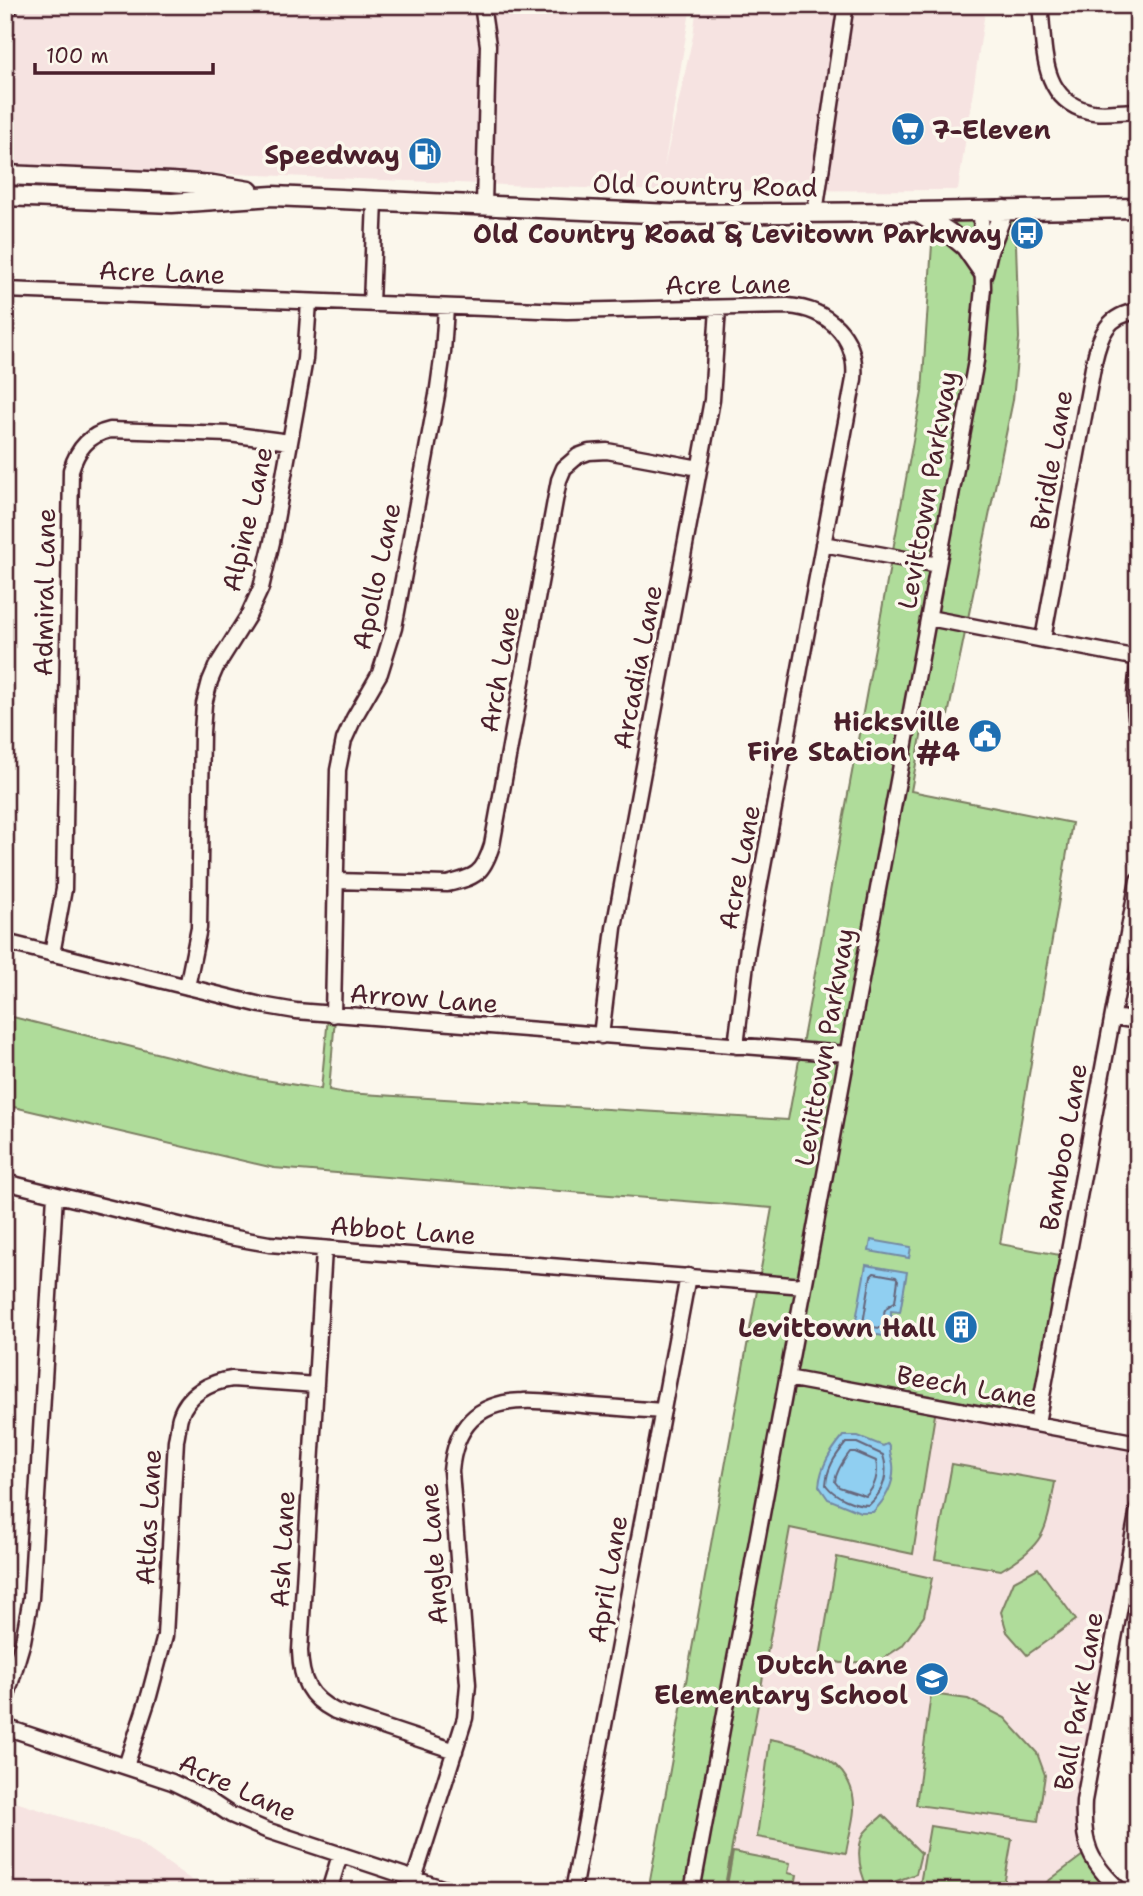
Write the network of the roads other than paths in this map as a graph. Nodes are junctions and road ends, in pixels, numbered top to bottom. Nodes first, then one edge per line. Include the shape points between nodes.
1 (12, 5) edge
2 (482, 5) edge
3 (1040, 5) edge
4 (845, 10) dead end
5 (5, 11) edge
6 (1138, 111) edge
7 (5, 175) edge
8 (273, 196) junction
9 (5, 197) edge
10 (375, 200) junction
11 (484, 205) junction
12 (1138, 208) edge
13 (981, 210) junction
14 (1004, 210) junction
15 (917, 212) junction
16 (815, 213) junction
17 (983, 272) junction
18 (5, 290) edge
19 (309, 302) junction
20 (370, 304) junction
21 (446, 308) junction
22 (718, 308) junction
23 (1138, 311) edge
24 (290, 442) junction
25 (699, 468) junction
26 (823, 544) junction
27 (938, 565) junction
28 (929, 618) junction
29 (1043, 639) junction
30 (1138, 658) edge
31 (1138, 669) edge
32 (1138, 727) edge
33 (1138, 880) edge
34 (335, 881) junction
35 (5, 942) edge
36 (52, 954) junction
37 (187, 987) junction
38 (333, 1015) junction
39 (1113, 1017) junction
40 (1138, 1021) edge
41 (601, 1036) junction
42 (736, 1046) junction
43 (847, 1054) junction
44 (5, 1182) edge
45 (55, 1195) junction
46 (324, 1249) junction
47 (688, 1276) junction
48 (804, 1286) junction
49 (787, 1378) junction
50 (316, 1385) junction
51 (663, 1411) junction
52 (1037, 1423) junction
53 (1138, 1443) edge
54 (1138, 1509) edge
55 (5, 1702) edge
56 (5, 1727) edge
57 (455, 1751) junction
58 (126, 1766) junction
59 (340, 1855) junction
60 (414, 1879) junction
61 (329, 1891) edge
62 (451, 1891) edge
63 (573, 1891) edge
64 (692, 1891) edge
65 (1121, 1891) edge

1 - 5 street
2 - 11 street via 488,45
3 - 6 street via 1048,76 1058,93 1090,112
4 - 16 street
7 - 8 main road, Old Country Road via 213,185
8 - 9 main road, Old Country Road via 172,203
8 - 10 main road, Old Country Road
10 - 11 main road, Old Country Road
10 - 20 street
11 - 16 main road, Old Country Road via 672,214
12 - 14 main road, Old Country Road
13 - 14 main road, Old Country Road
13 - 15 main road, Old Country Road
13 - 17 street, Levittown Parkway
14 - 17 main road
15 - 16 main road, Old Country Road
15 - 17 main road via 965,246
17 - 27 street, Levittown Parkway via 976,361
18 - 19 street, Acre Lane
19 - 20 street, Acre Lane
19 - 24 street, Alpine Lane via 305,359
20 - 21 street, Acre Lane
21 - 22 street, Acre Lane
21 - 34 street, Apollo Lane via 437,395 394,628 380,673 340,752
22 - 25 street, Arcadia Lane via 712,400
22 - 26 street, Acre Lane via 814,310 828,318 849,345 854,379
23 - 29 street, Bridle Lane via 1112,321 1100,337
24 - 36 street, Admiral Lane via 110,430 92,437 74,459 64,889
24 - 37 street, Alpine Lane via 261,587 216,667 204,704 199,928
25 - 34 street, Arch Lane via 607,451 578,456 564,468 492,845 480,871 447,884
25 - 41 street, Arcadia Lane via 614,928
26 - 27 street
26 - 42 street, Acre Lane via 748,947
27 - 28 street, Levittown Parkway
28 - 29 street
28 - 43 street, Levittown Parkway
29 - 30 street
31 - 32 street
33 - 39 street, Bamboo Lane
34 - 38 street, Apollo Lane
35 - 36 street, Arrow Lane
36 - 37 street, Arrow Lane
37 - 38 street, Arrow Lane via 261,1005
38 - 41 street, Arrow Lane
39 - 40 street
39 - 52 street, Bamboo Lane
41 - 42 street, Arrow Lane
42 - 43 street, Arrow Lane
43 - 48 street, Levittown Parkway
44 - 45 street, Abbot Lane
45 - 46 street, Abbot Lane via 224,1236
45 - 55 street via 31,1598
46 - 47 street, Abbot Lane
46 - 50 street, Ash Lane
47 - 48 street, Abbot Lane
47 - 51 street, April Lane
48 - 49 street, Levittown Parkway
49 - 52 street, Beech Lane
49 - 64 street, Levittown Parkway
50 - 57 street, Ash Lane via 300,1651 303,1678 315,1698 335,1711
50 - 58 street, Atlas Lane via 220,1381 207,1385 180,1416 165,1636
51 - 57 street, Angle Lane via 524,1401 483,1410 463,1430 451,1471 468,1685 466,1718
51 - 63 street, April Lane
52 - 53 street, Beech Lane
54 - 65 street, Ball Park Lane via 1083,1821 1084,1839 1093,1858
56 - 58 street, Acre Lane
57 - 60 street, Angle Lane
58 - 59 street, Acre Lane via 188,1789 256,1827
59 - 60 street, Acre Lane
59 - 61 street
60 - 62 street, Acre Lane

